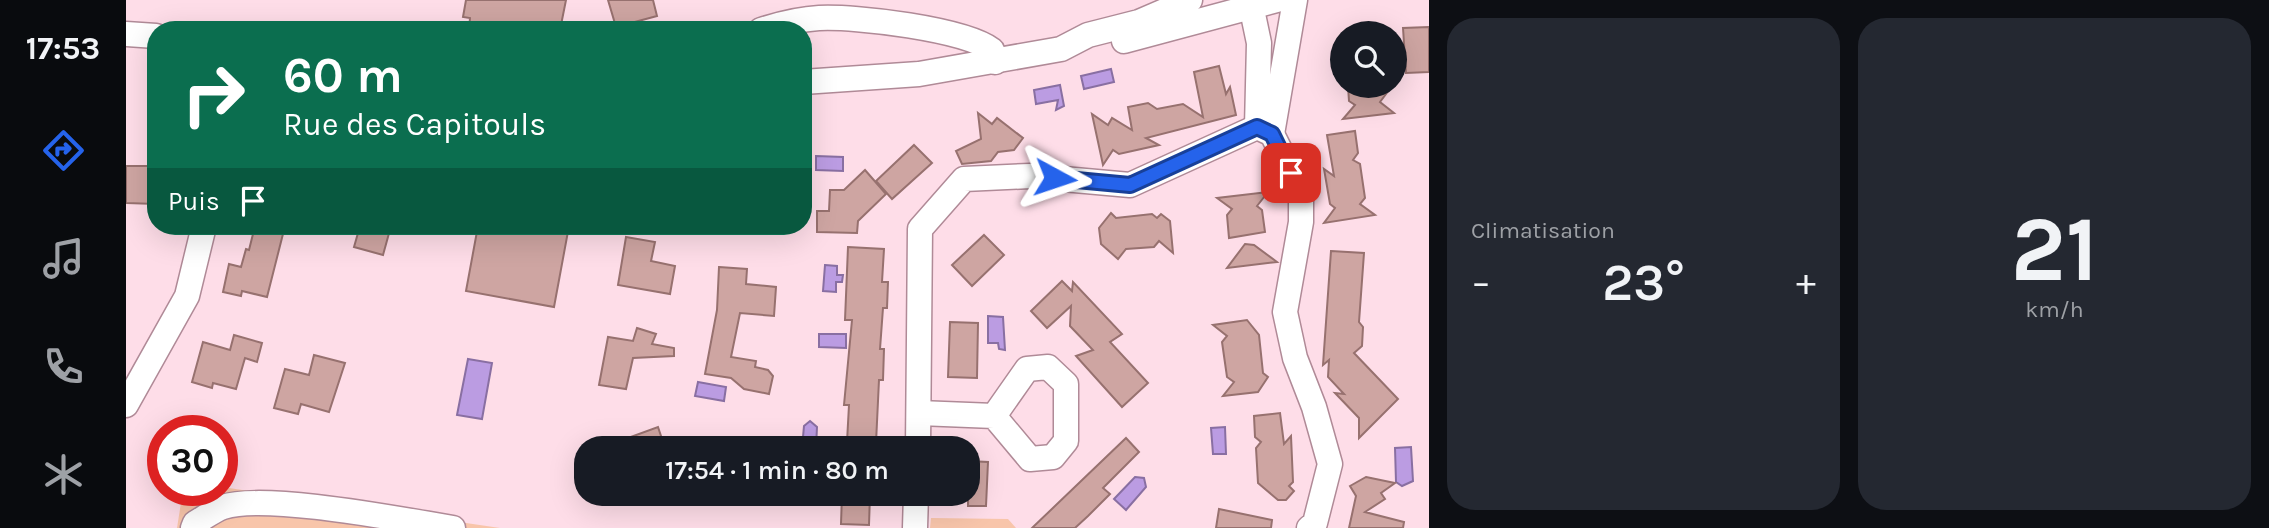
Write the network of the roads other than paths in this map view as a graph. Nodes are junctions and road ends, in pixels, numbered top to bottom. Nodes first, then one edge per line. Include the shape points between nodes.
1 (1190, 0) edge
2 (1277, 0) edge
3 (1295, 0) edge
4 (1250, 4) edge
5 (805, 21) edge
6 (126, 34) edge
7 (147, 35) edge
8 (1061, 49) junction
9 (995, 62) junction
10 (812, 81) edge
11 (1264, 130) junction
12 (202, 235) edge
13 (126, 405) edge
14 (919, 413) junction
15 (994, 416) dead end
16 (918, 436) edge
17 (916, 506) edge
18 (193, 528) edge
19 (453, 528) edge
20 (915, 528) edge
21 (1309, 528) edge

1 - 8 street via 1139,22 1088,35
2 - 4 street
3 - 11 street
4 - 8 street via 1084,51
4 - 11 street via 1259,43
5 - 9 street via 820,18 931,28 982,42 992,50
6 - 7 street
8 - 9 street
9 - 10 street via 919,74
11 - 14 street via 1130,185 1030,176 964,179 920,229
11 - 21 street via 1301,192 1301,222 1285,312 1329,464 1315,523
12 - 13 street via 187,296
14 - 15 street
14 - 16 street
17 - 20 street
18 - 19 street via 223,507 247,503 293,505

